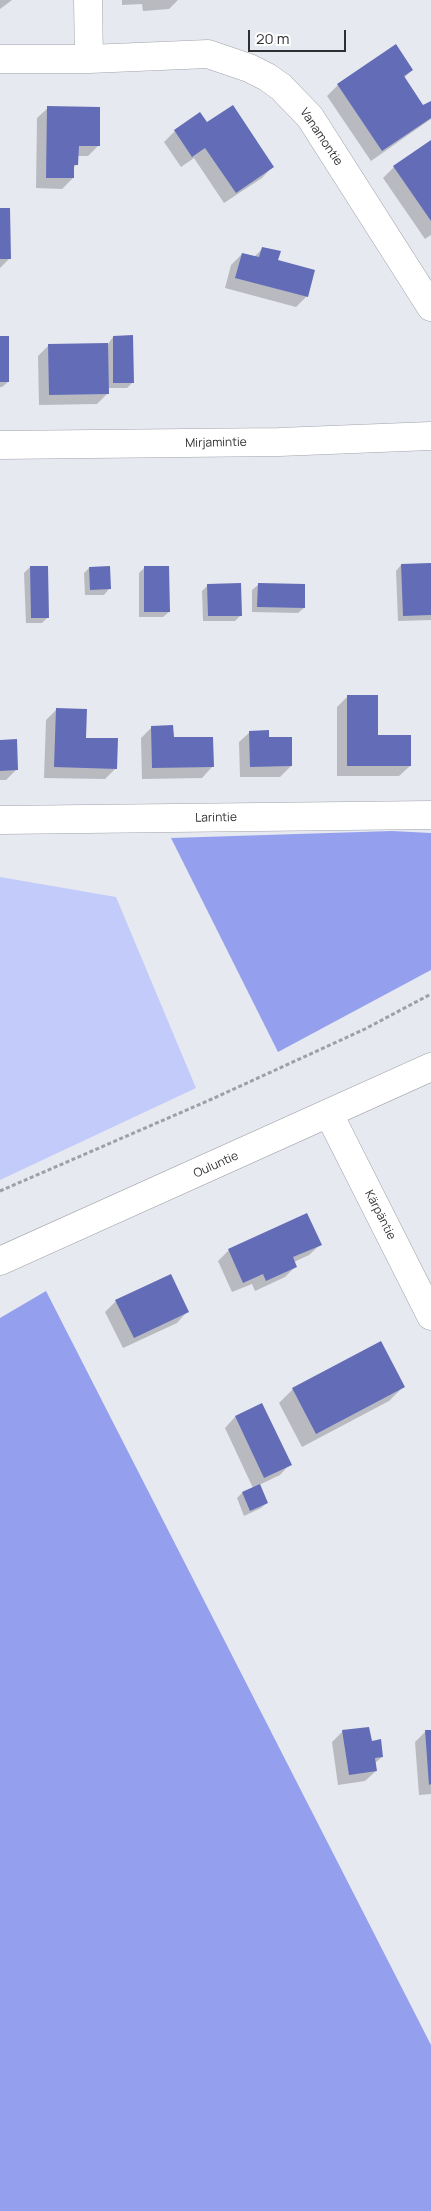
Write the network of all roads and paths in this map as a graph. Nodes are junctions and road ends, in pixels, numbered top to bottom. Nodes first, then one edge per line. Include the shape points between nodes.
1 (88, 0) edge
2 (0, 59) edge
3 (89, 59) junction
4 (431, 307) edge
5 (431, 436) edge
6 (0, 445) edge
7 (431, 815) edge
8 (0, 820) edge
9 (431, 994) edge
10 (431, 1067) edge
11 (329, 1114) junction
12 (0, 1191) edge
13 (0, 1261) edge
14 (431, 1316) edge

1 - 3 street
2 - 3 street, Vanamontie
3 - 4 street, Vanamontie via 208,54 249,68 281,87 310,117
5 - 6 street, Mirjamintie via 279,442
7 - 8 street, Larintie
9 - 12 path via 365,1029 230,1091
10 - 11 street, Ouluntie
11 - 13 street, Ouluntie
11 - 14 street, Kärpäntie

